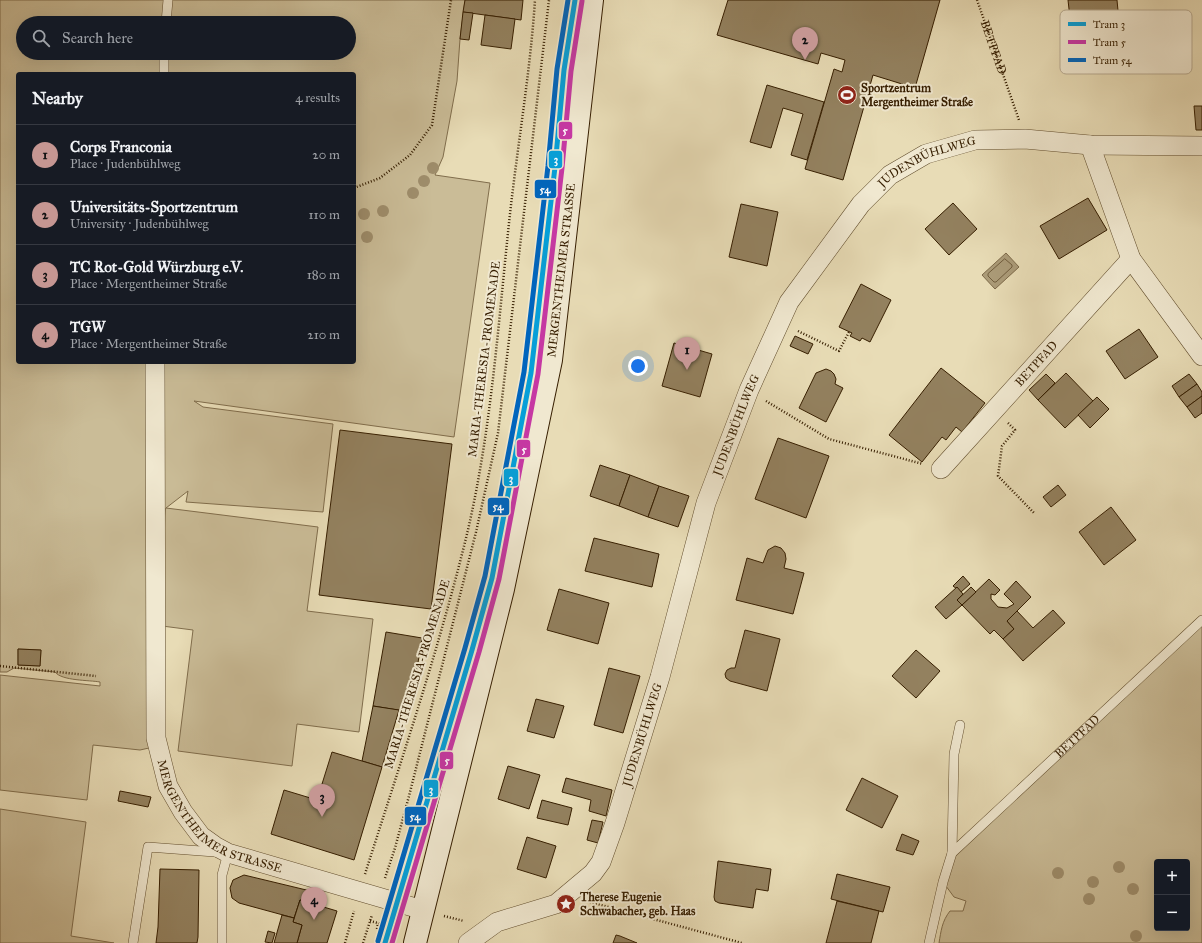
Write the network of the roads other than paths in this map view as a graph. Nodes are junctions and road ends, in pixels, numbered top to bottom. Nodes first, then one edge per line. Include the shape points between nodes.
1 (168, 0) edge
2 (592, 0) edge
3 (167, 16) edge
4 (164, 60) edge
5 (164, 72) edge
6 (1090, 145) junction
7 (1202, 146) edge
8 (1131, 259) junction
9 (1202, 356) edge
10 (155, 364) edge
11 (941, 469) road end
12 (1202, 620) edge
13 (960, 725) dead end
14 (228, 853) junction
15 (952, 853) junction
16 (423, 910) junction
17 (416, 938) edge
18 (133, 943) edge
19 (222, 943) edge
20 (468, 943) edge
21 (929, 943) edge

1 - 3 lane
2 - 16 main road, MERGENTHEIMER STRASSE via 552,360 503,589
4 - 5 lane
6 - 7 street, JUDENBÜHLWEG
6 - 8 street
6 - 20 street, JUDENBÜHLWEG via 1026,139 975,140 926,154 890,175 861,204 790,302 749,390 706,503 660,678 601,862 593,873 556,904 497,922
8 - 9 street
8 - 11 street, BETPFAD
10 - 14 street, MERGENTHEIMER STRASSE via 156,738 168,786 183,812 201,836
12 - 15 lane, BETPFAD
13 - 15 lane via 954,754
14 - 16 street, MERGENTHEIMER STRASSE
14 - 18 lane via 148,847
14 - 19 lane via 222,875
15 - 21 lane
16 - 17 main road, MERGENTHEIMER STRASSE

